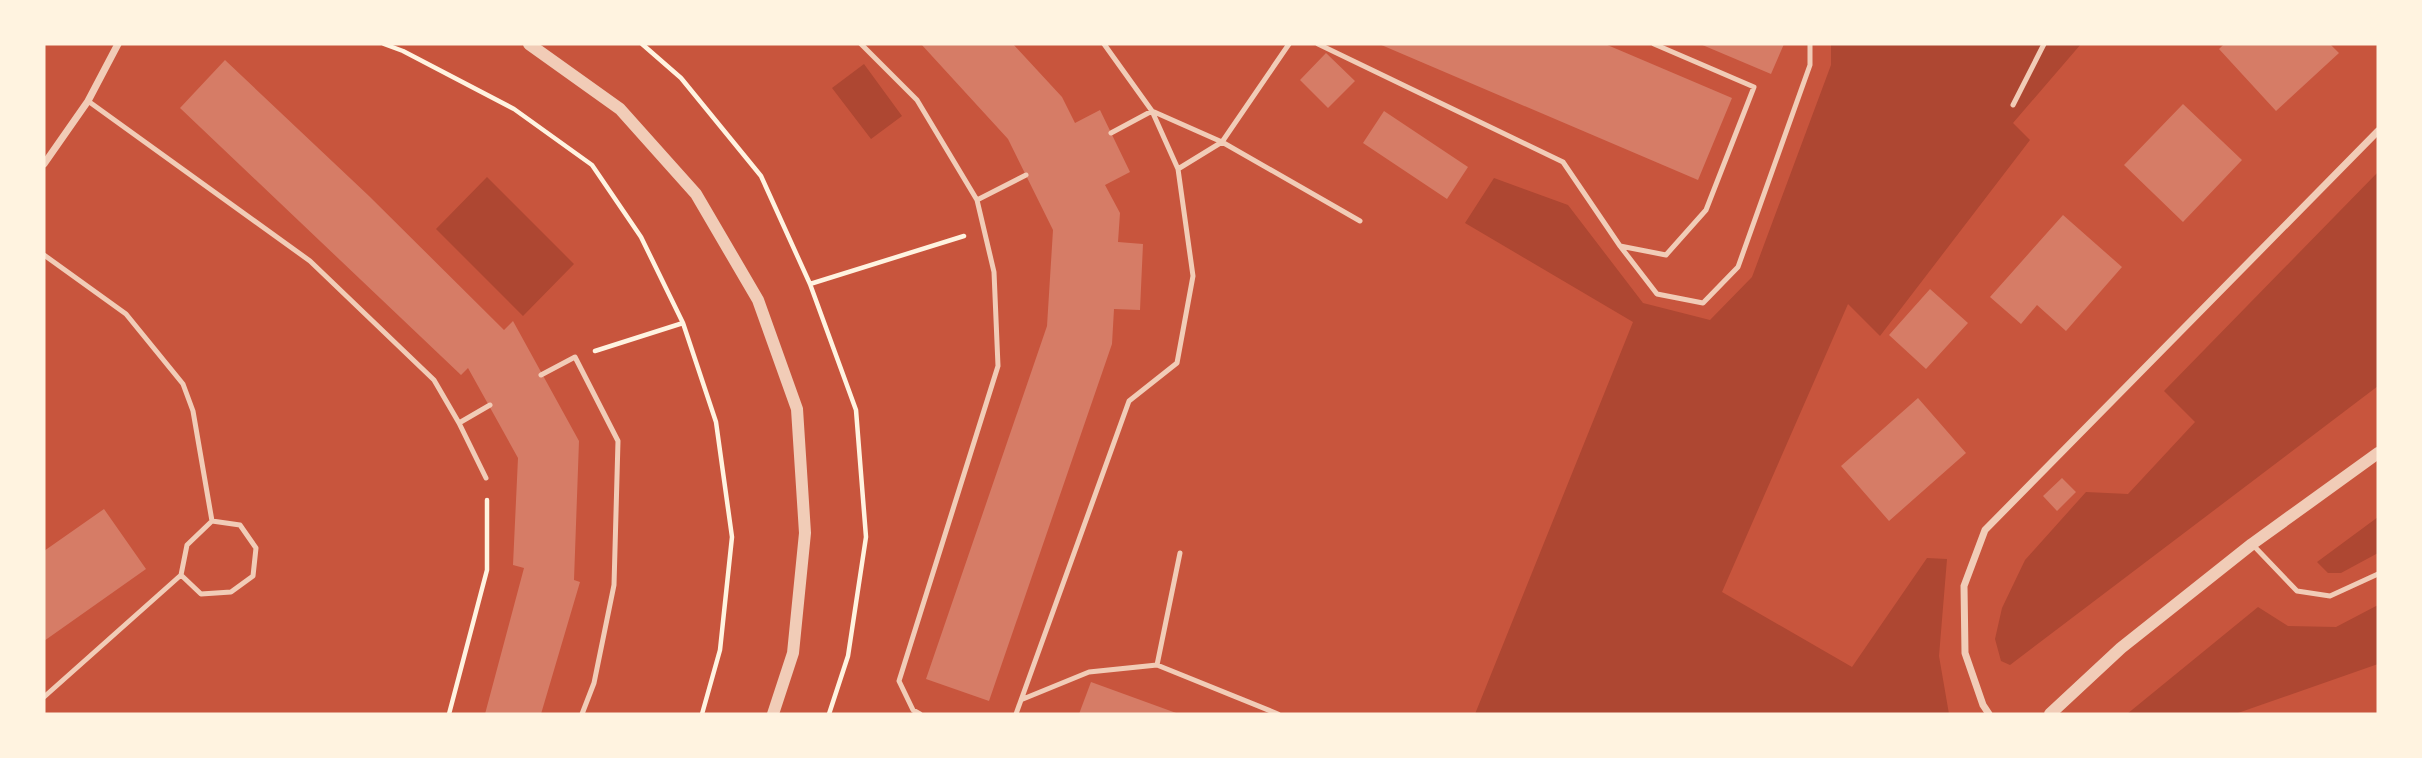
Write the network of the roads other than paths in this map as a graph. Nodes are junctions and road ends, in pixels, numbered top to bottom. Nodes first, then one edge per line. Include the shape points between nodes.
1 (118, 44) edge
2 (528, 44) edge
3 (861, 44) edge
4 (1104, 44) edge
5 (1289, 44) edge
6 (1318, 44) edge
7 (1654, 44) edge
8 (1810, 44) edge
9 (2044, 44) edge
10 (88, 101) junction
11 (2013, 105) dead end
12 (1152, 111) junction
13 (2378, 131) edge
14 (1111, 133) dead end
15 (1222, 142) junction
16 (44, 164) edge
17 (1178, 169) junction
18 (1026, 175) dead end
19 (977, 200) junction
20 (1360, 220) dead end
21 (1620, 246) junction
22 (44, 256) edge
23 (541, 375) dead end
24 (489, 405) dead end
25 (459, 423) junction
26 (2378, 453) edge
27 (486, 478) road end
28 (212, 521) junction
29 (2252, 544) junction
30 (1180, 553) dead end
31 (2378, 573) edge
32 (181, 575) junction
33 (1157, 665) junction
34 (44, 697) edge
35 (1023, 699) junction
36 (582, 714) edge
37 (773, 714) edge
38 (920, 714) edge
39 (1016, 714) edge
40 (1278, 714) edge
41 (1989, 714) edge
42 (2050, 714) edge

1 - 10 street
2 - 37 street via 620,110 696,194 758,300 797,409 805,533 793,653
3 - 19 lane via 918,100
4 - 12 lane
5 - 15 lane
6 - 21 lane via 1563,162
7 - 21 lane via 1754,86 1706,210 1666,255
8 - 21 lane via 1810,65 1738,267 1703,303 1657,294
9 - 11 lane
10 - 16 street
10 - 25 lane via 310,261 434,380
12 - 14 lane
12 - 15 lane
12 - 17 lane
13 - 41 street via 1985,530 1964,586 1965,653
15 - 17 lane
15 - 20 lane
17 - 35 lane via 1193,276 1177,363 1129,401
18 - 19 lane
19 - 38 lane via 993,272 998,366 899,681 913,710
22 - 28 lane via 126,314 183,384 193,411
23 - 36 lane via 575,357 618,441 614,585 594,683
24 - 25 lane
25 - 27 lane
26 - 29 street
28 - 32 lane via 187,545
28 - 32 lane via 240,525 256,548 253,576 231,592 201,594
29 - 31 lane via 2297,591 2330,596
29 - 42 street via 2121,648
30 - 33 lane
32 - 34 lane
33 - 35 lane via 1089,672
33 - 40 lane
35 - 39 lane

